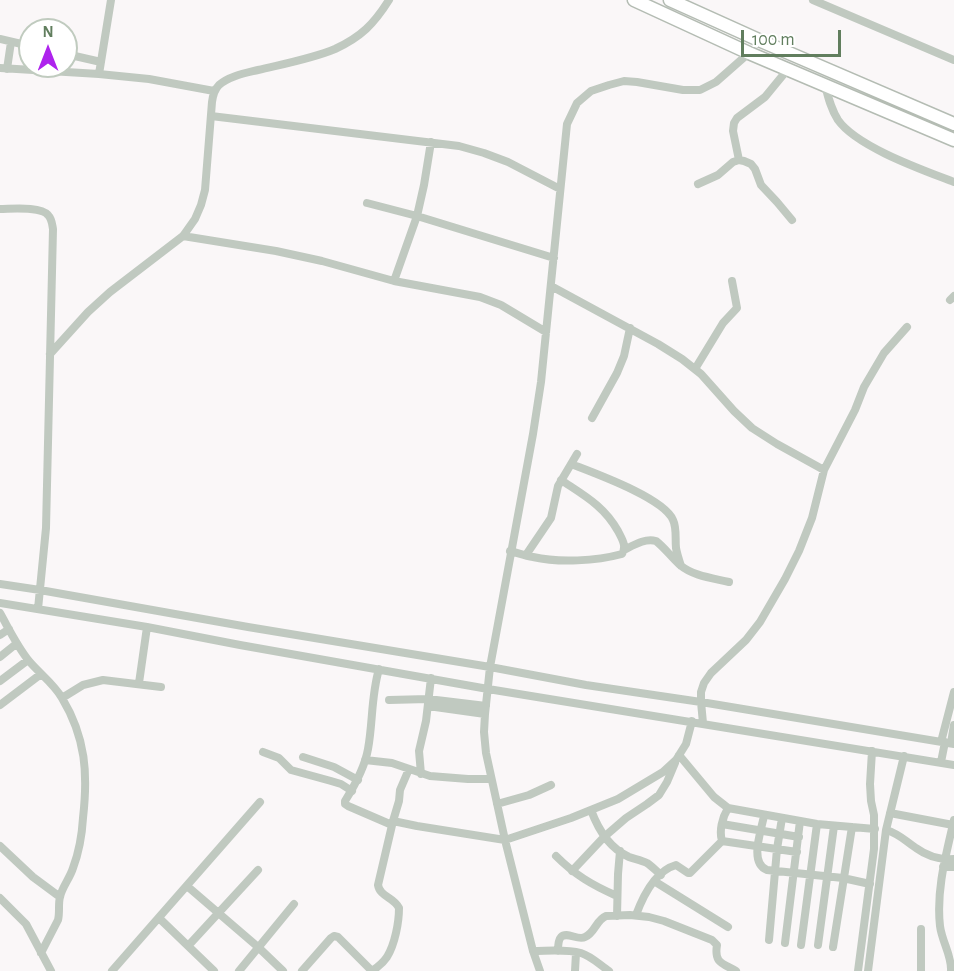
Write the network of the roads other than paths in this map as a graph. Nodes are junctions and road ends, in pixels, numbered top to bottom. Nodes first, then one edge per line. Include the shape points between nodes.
1 (111, 0) edge
2 (389, 0) edge
3 (634, 0) edge
4 (670, 0) edge
5 (816, 1) edge
6 (0, 39) edge
7 (11, 42) junction
8 (18, 43) edge
9 (749, 53) junction
10 (78, 57) edge
11 (954, 60) edge
12 (101, 62) junction
13 (3, 69) edge
14 (788, 69) junction
15 (99, 74) junction
16 (825, 85) junction
17 (214, 91) junction
18 (211, 116) junction
19 (954, 124) edge
20 (954, 140) edge
21 (431, 142) junction
22 (739, 160) junction
23 (954, 182) edge
24 (698, 184) dead end
25 (560, 189) junction
26 (367, 203) dead end
27 (0, 209) edge
28 (417, 216) junction
29 (792, 220) dead end
30 (183, 236) junction
31 (554, 258) junction
32 (394, 281) junction
33 (732, 281) dead end
34 (551, 286) junction
35 (907, 327) dead end
36 (630, 328) junction
37 (546, 332) junction
38 (50, 354) junction
39 (695, 369) junction
40 (592, 418) dead end
41 (577, 454) dead end
42 (571, 464) junction
43 (824, 470) junction
44 (561, 480) junction
45 (624, 550) junction
46 (510, 551) junction
47 (526, 555) junction
48 (681, 566) junction
49 (729, 582) dead end
50 (0, 584) edge
51 (40, 590) junction
52 (0, 603) edge
53 (38, 609) junction
54 (0, 613) edge
55 (147, 627) junction
56 (9, 629) junction
57 (0, 635) edge
58 (16, 644) junction
59 (0, 657) edge
60 (28, 660) junction
61 (490, 667) junction
62 (379, 669) junction
63 (41, 674) junction
64 (431, 678) junction
65 (0, 681) edge
66 (139, 683) junction
67 (161, 687) dead end
68 (488, 688) junction
69 (954, 692) edge
70 (62, 698) junction
71 (389, 700) dead end
72 (701, 702) junction
73 (428, 703) junction
74 (0, 705) edge
75 (485, 710) junction
76 (692, 722) junction
77 (704, 723) junction
78 (954, 724) edge
79 (948, 743) edge
80 (872, 751) junction
81 (264, 752) dead end
82 (904, 756) junction
83 (303, 757) dead end
84 (677, 758) junction
85 (365, 760) junction
86 (940, 762) junction
87 (954, 766) edge
88 (409, 769) junction
89 (421, 774) junction
90 (492, 779) junction
91 (358, 780) junction
92 (551, 785) dead end
93 (352, 791) junction
94 (260, 802) dead end
95 (497, 804) junction
96 (728, 808) junction
97 (591, 810) junction
98 (890, 813) junction
99 (764, 816) junction
100 (782, 818) junction
101 (800, 821) junction
102 (393, 823) junction
103 (953, 823) edge
104 (722, 824) junction
105 (817, 824) junction
106 (834, 826) junction
107 (852, 827) junction
108 (874, 829) junction
109 (886, 830) junction
110 (761, 831) junction
111 (779, 834) junction
112 (604, 837) junction
113 (799, 837) junction
114 (505, 840) junction
115 (722, 841) junction
116 (0, 846) edge
117 (758, 846) junction
118 (777, 849) junction
119 (620, 852) junction
120 (797, 852) junction
121 (556, 856) dead end
122 (954, 859) edge
123 (944, 863) junction
124 (954, 867) edge
125 (258, 870) dead end
126 (775, 871) junction
127 (572, 872) junction
128 (794, 873) junction
129 (810, 875) junction
130 (827, 876) junction
131 (657, 878) junction
132 (843, 878) junction
133 (870, 884) junction
134 (187, 886) junction
135 (617, 896) junction
136 (60, 897) junction
137 (0, 898) edge
138 (294, 904) dead end
139 (218, 913) junction
140 (636, 915) junction
141 (616, 916) junction
142 (159, 918) junction
143 (728, 927) dead end
144 (921, 929) dead end
145 (769, 940) dead end
146 (785, 943) dead end
147 (801, 945) dead end
148 (818, 945) dead end
149 (188, 946) junction
150 (954, 946) edge
151 (258, 947) junction
152 (833, 947) dead end
153 (533, 951) junction
154 (558, 951) junction
155 (41, 953) junction
156 (576, 953) junction
157 (951, 958) junction
158 (952, 970) edge
159 (51, 971) edge
160 (112, 971) edge
161 (214, 971) edge
162 (239, 971) edge
163 (284, 971) edge
164 (302, 971) edge
165 (540, 971) edge
166 (574, 971) edge
167 (609, 971) edge
168 (736, 971) edge
169 (858, 971) edge
170 (868, 971) edge
171 (921, 971) edge

1 - 12 street
2 - 17 street via 367,30 348,42 231,78
3 - 9 highway
4 - 19 highway
5 - 11 street
6 - 7 street
7 - 8 street
7 - 13 street
9 - 14 highway
9 - 25 street via 716,82 700,90 624,81 591,91 577,103 567,124
10 - 12 street
12 - 15 street
13 - 15 street
14 - 16 highway
14 - 22 street via 765,97 734,123
15 - 17 street
16 - 20 highway
16 - 23 street via 831,106 850,132 900,160
17 - 18 street
18 - 21 street
18 - 30 street via 203,197
21 - 25 street via 484,153
21 - 28 street
22 - 24 street
22 - 29 street via 751,164 761,185
25 - 31 street
26 - 28 street
27 - 38 street via 41,211 52,221
28 - 31 street
28 - 32 street
30 - 32 street via 276,251
30 - 38 street via 110,292
31 - 34 street
32 - 37 street via 480,297
33 - 39 street via 735,311 723,323
34 - 36 street
34 - 37 street
35 - 43 street via 871,373
36 - 39 street
36 - 40 street via 617,373
37 - 46 street via 533,434
38 - 51 street via 46,528
39 - 43 street via 752,428
41 - 42 street
42 - 44 street
42 - 48 street via 639,493 667,511 675,525
43 - 72 street via 812,518 785,579 746,640 704,683
44 - 45 street via 603,509 620,535
44 - 47 street via 551,518
45 - 47 street via 622,554 577,560
45 - 48 street via 651,540
46 - 47 street
46 - 61 street
48 - 49 street
50 - 51 street
51 - 53 street
51 - 61 street
52 - 53 street
53 - 55 street
54 - 56 street
55 - 62 street
55 - 66 street
56 - 57 street
56 - 58 street
58 - 59 street
58 - 60 street
60 - 63 street
60 - 65 street
61 - 68 street
61 - 72 street
62 - 64 street
62 - 85 street
63 - 70 street
63 - 74 street
64 - 68 street
64 - 73 street
66 - 67 street
66 - 70 street via 103,680 83,685
68 - 75 street
68 - 76 street
69 - 79 street via 948,712
70 - 136 street via 76,725 86,780 81,842
71 - 73 street
72 - 77 street
72 - 79 street
73 - 75 street
73 - 89 street via 419,752
75 - 90 street via 486,753
76 - 77 street
76 - 84 street
77 - 80 street
78 - 79 street
79 - 86 street
80 - 82 street
80 - 108 street
81 - 93 street via 279,758 291,770 341,784
82 - 86 street
82 - 98 street
83 - 91 street
84 - 96 street
84 - 97 street via 644,784
84 - 112 street via 659,795
85 - 88 street
85 - 91 street
86 - 87 street
88 - 89 street
88 - 102 street
89 - 90 street
90 - 95 street
91 - 93 street
92 - 95 street
93 - 102 street via 345,801 348,807
94 - 134 street
95 - 114 street
96 - 99 street
96 - 104 street
97 - 112 street
97 - 114 street
98 - 103 street
98 - 109 street
99 - 100 street
99 - 110 street
100 - 101 street
100 - 111 street
101 - 105 street
101 - 113 street
102 - 114 street
102 - 164 street via 378,885 381,893 393,899 399,908 389,954 372,971 334,936
103 - 123 street
104 - 110 street
104 - 115 street
105 - 106 street
105 - 129 street
106 - 107 street
106 - 130 street
107 - 108 street
107 - 132 street
108 - 133 street
109 - 123 street
109 - 170 street
110 - 111 street
110 - 117 street
111 - 113 street
111 - 118 street
112 - 119 street
112 - 127 street
113 - 120 street
114 - 153 street
115 - 117 street
115 - 131 street via 690,873 676,865
116 - 136 street
117 - 118 street
117 - 126 street via 757,858 762,868
118 - 120 street
118 - 126 street
119 - 131 street via 646,862
119 - 135 street
120 - 128 street
121 - 127 street
122 - 123 street
123 - 124 street
123 - 157 street via 940,926
125 - 139 street
126 - 128 street
126 - 145 street
127 - 135 street
128 - 129 street
128 - 146 street
129 - 130 street
129 - 147 street
130 - 132 street
130 - 148 street
131 - 140 street
131 - 143 street
132 - 133 street
132 - 152 street
133 - 169 street
134 - 139 street
134 - 142 street
135 - 141 street
136 - 155 street via 58,920
137 - 155 street via 26,924
138 - 151 street
139 - 149 street
139 - 151 street
140 - 141 street
140 - 168 street via 664,921 712,940 717,945 719,961
141 - 154 street via 602,918 582,939 561,936
142 - 149 street
142 - 160 street
144 - 171 street
149 - 161 street
150 - 157 street
151 - 162 street
151 - 163 street
153 - 154 street
153 - 165 street
154 - 156 street
155 - 159 street
156 - 166 street
156 - 167 street via 592,958
157 - 158 street

